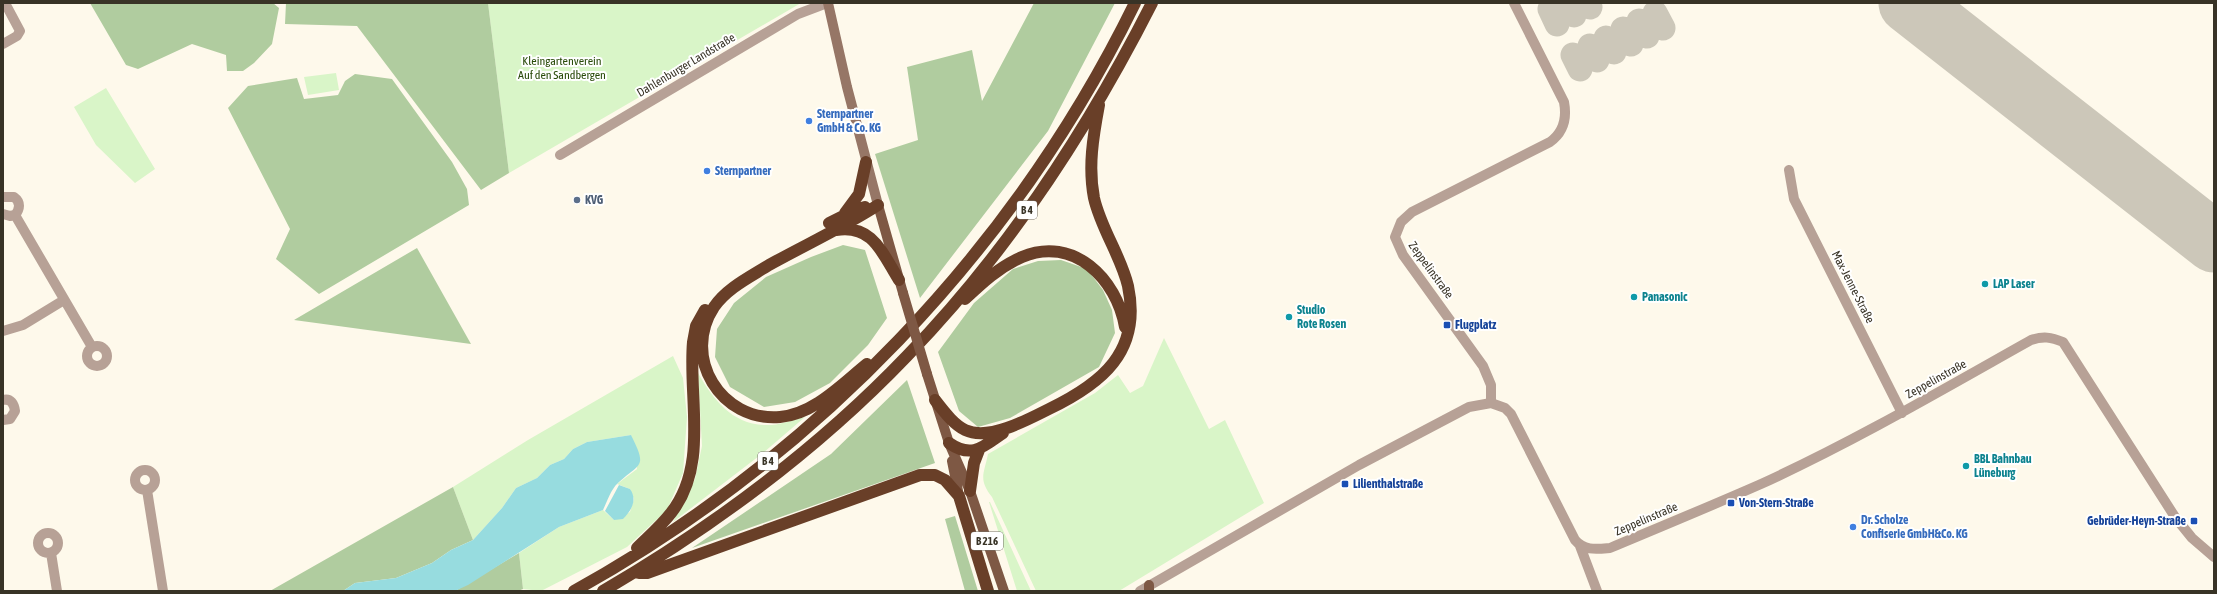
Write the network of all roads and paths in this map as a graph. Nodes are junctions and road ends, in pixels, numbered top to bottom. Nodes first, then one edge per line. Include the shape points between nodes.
1 (5, 3) edge
2 (828, 3) edge
3 (1136, 3) edge
4 (1152, 3) edge
5 (1514, 3) edge
6 (3, 44) edge
7 (1100, 99) junction
8 (560, 156) dead end
9 (865, 158) junction
10 (1789, 170) dead end
11 (3, 197) edge
12 (878, 206) junction
13 (3, 214) edge
14 (15, 214) junction
15 (845, 214) junction
16 (829, 232) junction
17 (899, 280) junction
18 (64, 300) junction
19 (945, 314) junction
20 (3, 331) edge
21 (1127, 334) junction
22 (898, 342) junction
23 (92, 348) dead end
24 (3, 400) edge
25 (935, 400) junction
26 (1491, 403) junction
27 (1902, 413) junction
28 (3, 420) edge
29 (1014, 426) junction
30 (949, 443) junction
31 (979, 450) junction
32 (147, 490) dead end
33 (965, 494) junction
34 (1580, 546) junction
35 (51, 553) dead end
36 (2214, 557) edge
37 (624, 562) junction
38 (632, 574) junction
39 (1149, 588) edge
40 (57, 591) edge
41 (163, 591) edge
42 (574, 591) edge
43 (603, 591) edge
44 (988, 591) edge
45 (1004, 591) edge
46 (1140, 591) edge
47 (1597, 591) edge

1 - 6 street via 20,32
2 - 8 street, Dahlenburger Landstraße via 785,22
2 - 9 main road, Dahlenburger Landstraße
3 - 22 highway, B 4 via 1090,88 1017,198
4 - 7 highway, B 4
5 - 26 street, Zeppelinstraße via 1564,102 1565,116 1561,132 1550,142 1412,212 1401,222 1395,237 1403,255 1483,366 1491,385
7 - 19 highway, B 4 via 1029,207
7 - 21 highway via 1092,144 1091,179 1100,220 1128,286 1130,319
9 - 12 main road, B 216
9 - 15 highway via 859,194
10 - 27 street, Max-Jenne-Straße via 1794,199
11 - 14 street via 10,196 19,201
12 - 15 highway
12 - 16 highway
12 - 17 main road, B 216
13 - 14 street
14 - 18 street
15 - 37 highway via 736,279 721,290 706,308 696,326 693,342 694,446 689,476 672,512
16 - 17 highway via 853,229 870,236
16 - 22 highway via 739,284 724,295 714,307 702,342 706,369 712,383 723,397 750,413 764,417 795,414 820,402
17 - 25 main road, B 216, bridge
18 - 20 street via 23,326
18 - 23 street
19 - 21 highway via 956,308 983,282 1010,263 1037,253 1051,252 1078,258 1091,265 1101,275 1118,301
19 - 38 highway, B 4 via 900,363 784,468 702,529
21 - 29 highway via 1112,364 1100,379 1076,396
22 - 37 highway, B 4 via 851,390 774,456 694,517
24 - 28 street via 11,401 16,411 10,419
25 - 29 highway via 952,421 963,431 971,434 992,434
25 - 30 main road, B 216
26 - 34 street via 1505,408 1517,423
26 - 39 street via 1469,407 1413,436 1252,525
27 - 34 street, Zeppelinstraße via 1761,484 1610,548 1594,549
27 - 36 street, Zeppelinstraße via 2031,340 2042,337 2063,342 2162,499 2192,538
29 - 31 highway
30 - 31 highway via 965,452
30 - 33 main road, B 216
31 - 33 highway
32 - 41 street
33 - 38 highway via 945,480 920,475 647,573
33 - 44 highway, B 216
33 - 45 main road, B 216
34 - 47 street
35 - 40 street
37 - 42 highway, B 4
38 - 43 highway, B 4
39 - 46 street

